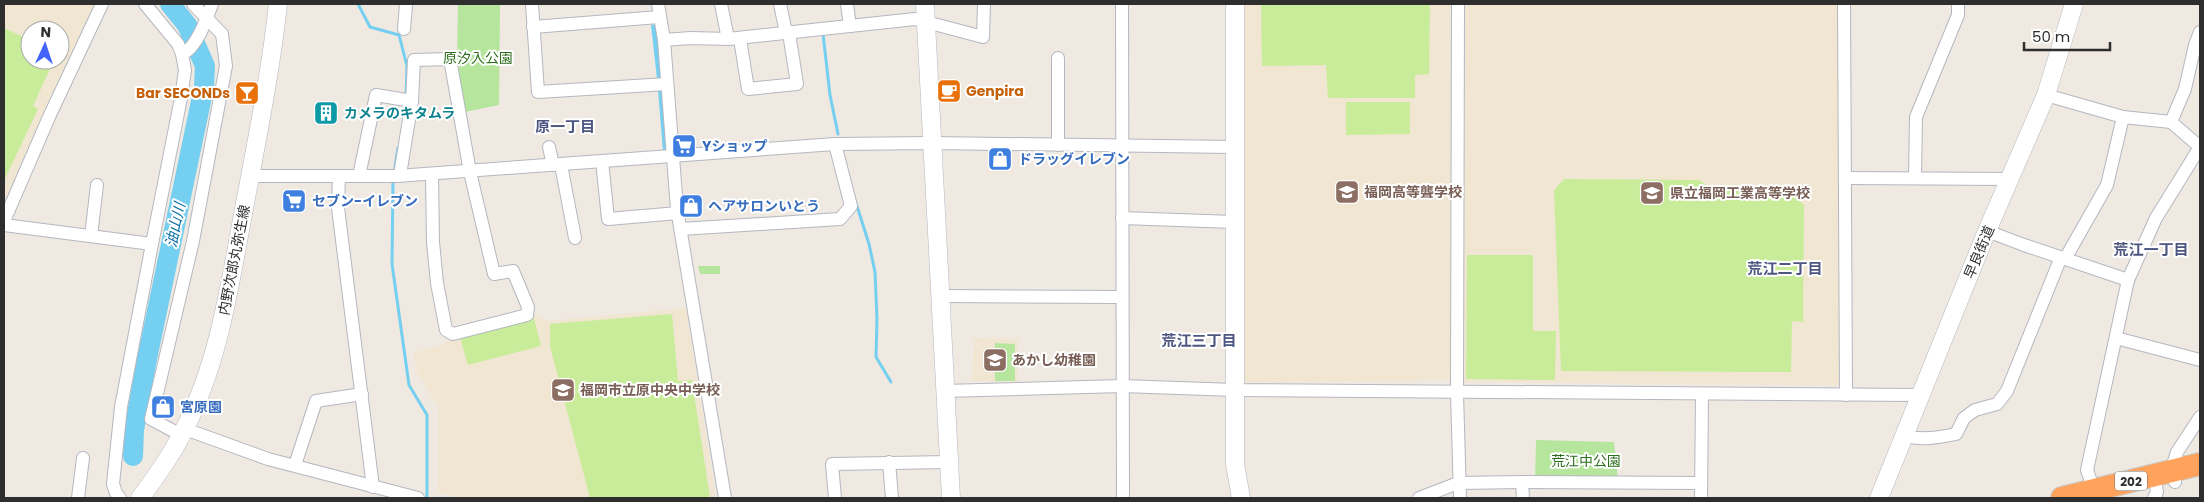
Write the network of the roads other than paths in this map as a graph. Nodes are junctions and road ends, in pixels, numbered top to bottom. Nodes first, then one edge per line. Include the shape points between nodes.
1 (102, 4) edge
2 (145, 4) edge
3 (193, 4) edge
4 (212, 4) edge
5 (278, 4) edge
6 (406, 4) edge
7 (532, 4) edge
8 (658, 4) edge
9 (721, 4) edge
10 (780, 4) edge
11 (847, 4) edge
12 (925, 4) edge
13 (984, 4) edge
14 (1122, 4) edge
15 (1235, 4) edge
16 (1458, 4) edge
17 (1844, 4) edge
18 (1958, 4) edge
19 (2074, 4) edge
20 (659, 17) junction
21 (205, 22) junction
22 (926, 22) junction
23 (533, 26) junction
24 (850, 26) junction
25 (404, 29) dead end
26 (790, 32) junction
27 (2200, 32) edge
28 (734, 39) junction
29 (664, 40) junction
30 (186, 53) junction
31 (1058, 58) dead end
32 (667, 84) junction
33 (2046, 95) junction
34 (408, 100) junction
35 (2123, 117) junction
36 (2171, 122) junction
37 (934, 143) junction
38 (835, 144) junction
39 (1058, 145) junction
40 (1122, 146) junction
41 (549, 147) dead end
42 (1234, 147) junction
43 (2200, 147) edge
44 (672, 155) junction
45 (602, 161) junction
46 (557, 165) junction
47 (470, 172) junction
48 (432, 174) junction
49 (250, 176) junction
50 (339, 176) junction
51 (360, 176) junction
52 (395, 176) junction
53 (1845, 178) junction
54 (1916, 178) junction
55 (2010, 179) junction
56 (97, 185) dead end
57 (678, 213) junction
58 (1122, 218) junction
59 (4, 221) edge
60 (1234, 222) junction
61 (4, 225) edge
62 (681, 229) junction
63 (1987, 231) junction
64 (91, 236) junction
65 (575, 238) dead end
66 (152, 244) junction
67 (2063, 258) junction
68 (2128, 280) junction
69 (940, 296) junction
70 (1122, 297) junction
71 (2116, 338) junction
72 (2200, 360) edge
73 (1122, 386) junction
74 (1235, 390) junction
75 (944, 391) junction
76 (1457, 393) junction
77 (362, 394) junction
78 (1702, 394) junction
79 (1846, 395) junction
80 (1919, 395) junction
81 (2200, 417) edge
82 (183, 432) junction
83 (1903, 436) junction
84 (83, 458) dead end
85 (889, 462) junction
86 (948, 462) junction
87 (2200, 464) edge
88 (295, 466) junction
89 (2200, 476) edge
90 (1522, 482) junction
91 (1701, 482) junction
92 (1458, 483) junction
93 (2162, 483) edge
94 (374, 486) junction
95 (2102, 496) edge
96 (1881, 497) edge
97 (78, 498) edge
98 (120, 498) edge
99 (140, 498) edge
100 (418, 498) edge
101 (725, 498) edge
102 (835, 498) edge
103 (892, 498) edge
104 (951, 498) edge
105 (1123, 498) edge
106 (1240, 498) edge
107 (1418, 498) edge
108 (1460, 498) edge
109 (1523, 498) edge
110 (1701, 498) edge
111 (2062, 498) edge

1 - 59 street
2 - 30 street
3 - 21 street
4 - 21 street
5 - 49 street, 内野次郎丸弥生線 via 271,66
6 - 25 street
7 - 23 street
8 - 20 street
9 - 28 street
10 - 26 street via 785,28
11 - 24 street
12 - 22 street
13 - 22 street via 983,37
14 - 40 street
15 - 42 street
16 - 76 street
17 - 53 street
18 - 54 street via 1958,15 1916,117
19 - 33 street, 早良街道
20 - 23 street
20 - 29 street
21 - 30 street
21 - 82 street via 222,34 226,66 193,241 152,419
22 - 24 street via 915,19
22 - 37 street
23 - 32 street via 538,92
24 - 26 street
26 - 28 street
26 - 28 street via 797,84 748,89
27 - 36 street via 2185,89
28 - 29 street
29 - 32 street
30 - 66 street via 181,98
31 - 39 street
32 - 44 street
33 - 35 street
33 - 55 street, 早良街道
34 - 47 street via 414,60 450,59
34 - 51 street via 376,95
34 - 52 street
35 - 36 street
35 - 67 street via 2107,184
36 - 43 street
37 - 38 street
37 - 39 street
37 - 69 street
38 - 44 street
38 - 62 street via 851,206 840,219
39 - 40 street
40 - 42 street
40 - 58 street
41 - 46 street
42 - 60 street
43 - 68 street via 2156,218
44 - 45 street
44 - 57 street
45 - 46 street
45 - 57 street via 608,219
46 - 47 street
46 - 65 street
47 - 48 street
47 - 48 street via 494,274 513,271 528,307 527,314 453,334 446,330 438,283 433,242
48 - 52 street
49 - 50 street
49 - 82 street, 内野次郎丸弥生線 via 219,336 209,371
50 - 51 street
50 - 77 street via 338,208
51 - 52 street
53 - 54 street
53 - 79 street
54 - 55 street
55 - 63 street, 早良街道
56 - 64 street
57 - 62 street
58 - 60 street
58 - 70 street
60 - 74 street
61 - 64 street
62 - 101 street
63 - 67 street
63 - 80 street, 早良街道
64 - 66 street
66 - 98 street via 121,407 113,484
67 - 68 street
67 - 83 street via 2007,391 1997,404 1975,410 1964,418 1956,434 1920,440
68 - 71 street
69 - 70 street
69 - 75 street
70 - 73 street
71 - 72 street
71 - 95 street via 2087,470
73 - 74 street
73 - 75 street
73 - 105 street
74 - 76 street
74 - 106 street via 1235,464
75 - 86 street
76 - 78 street
76 - 92 street
77 - 88 street via 316,401
77 - 94 street
78 - 79 street
78 - 91 street
79 - 80 street
80 - 83 street, 早良街道
81 - 93 street
82 - 88 street
82 - 99 street, 内野次郎丸弥生線
83 - 96 street, 早良街道
84 - 97 street
85 - 86 street
85 - 102 street via 832,464
85 - 103 street
86 - 104 street
87 - 93 highway, 202
88 - 94 street
89 - 93 highway, 202
90 - 91 street
90 - 92 street
90 - 109 street
91 - 110 street
92 - 107 street
92 - 108 street
93 - 95 highway, 202
94 - 100 street
95 - 111 highway, 202

